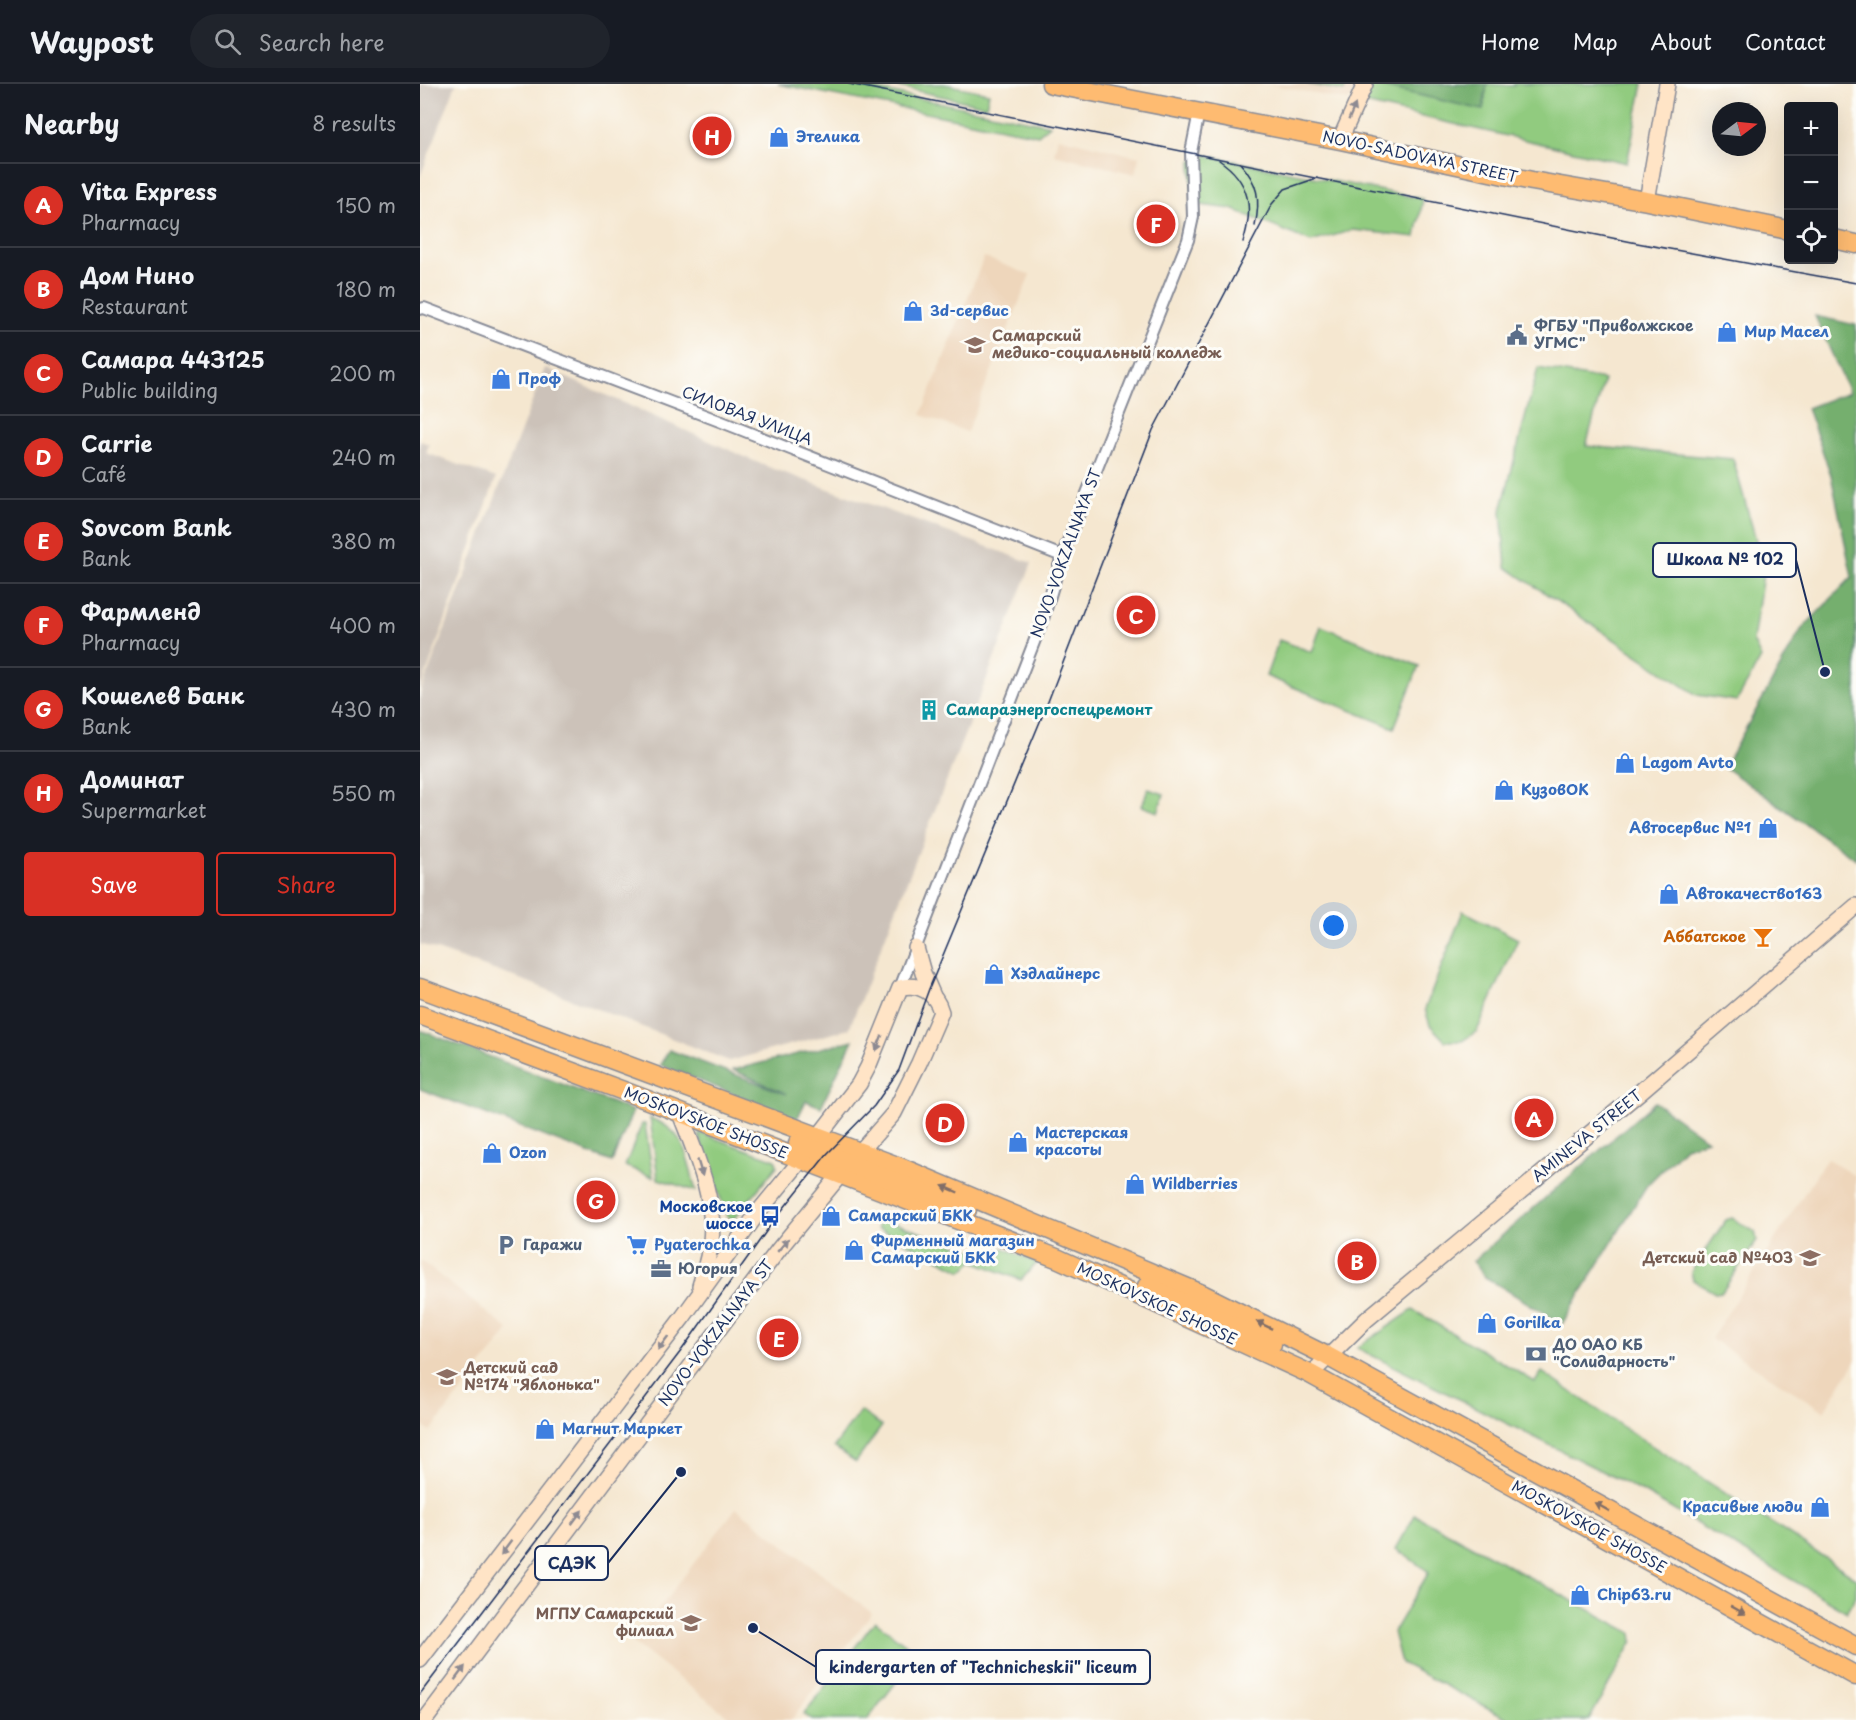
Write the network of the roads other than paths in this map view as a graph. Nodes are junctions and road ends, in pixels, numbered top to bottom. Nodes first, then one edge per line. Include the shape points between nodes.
1 (1051, 84) edge
2 (1365, 84) edge
3 (1667, 84) edge
4 (1198, 112) junction
5 (1340, 140) junction
6 (1647, 201) junction
7 (1784, 229) edge
8 (1838, 240) edge
9 (1856, 244) edge
10 (420, 309) edge
11 (1062, 556) junction
12 (1856, 906) edge
13 (915, 950) junction
14 (420, 988) edge
15 (900, 988) junction
16 (933, 996) junction
17 (420, 1000) edge
18 (420, 1015) edge
19 (677, 1105) junction
20 (810, 1148) junction
21 (850, 1163) junction
22 (698, 1296) junction
23 (1323, 1361) junction
24 (1852, 1646) edge
25 (420, 1660) edge
26 (1856, 1676) edge
27 (425, 1720) edge

1 - 4 main road, NOVO-SADOVAYA STREET
5 -> 2 main road
3 - 6 main road
4 - 5 main road, NOVO-SADOVAYA STREET
4 - 11 street, NOVO-VOKZALNAYA ST via 1191,152 1194,204 1188,240
5 - 6 main road, NOVO-SADOVAYA STREET
6 - 7 main road, NOVO-SADOVAYA STREET
8 - 9 main road
10 - 11 street, СИЛОВАЯ УЛИЦА
11 - 13 street, NOVO-VOKZALNAYA ST via 1043,619
12 - 23 main road, AMINEVA STREET
13 - 15 street, NOVO-VOKZALNAYA ST
13 - 16 main road, NOVO-VOKZALNAYA ST
14 - 20 main road, MOSKOVSKOE SHOSSE
15 - 16 main road via 917,987
15 -> 20 main road, NOVO-VOKZALNAYA ST via 859,1084
16 - 21 main road, NOVO-VOKZALNAYA ST via 941,1012 919,1063 894,1113
17 - 19 main road, MOSKOVSKOE SHOSSE
18 - 19 main road, MOSKOVSKOE SHOSSE
19 - 20 main road, MOSKOVSKOE SHOSSE
19 -> 22 main road via 711,1214 711,1241
20 - 21 main road, MOSKOVSKOE SHOSSE
20 - 22 main road, NOVO-VOKZALNAYA ST
21 - 23 main road, MOSKOVSKOE SHOSSE
21 -> 26 main road, MOSKOVSKOE SHOSSE via 1310,1374
27 -> 21 main road, NOVO-VOKZALNAYA ST via 779,1249
22 -> 25 main road, NOVO-VOKZALNAYA ST
23 - 24 main road, MOSKOVSKOE SHOSSE via 1586,1513

